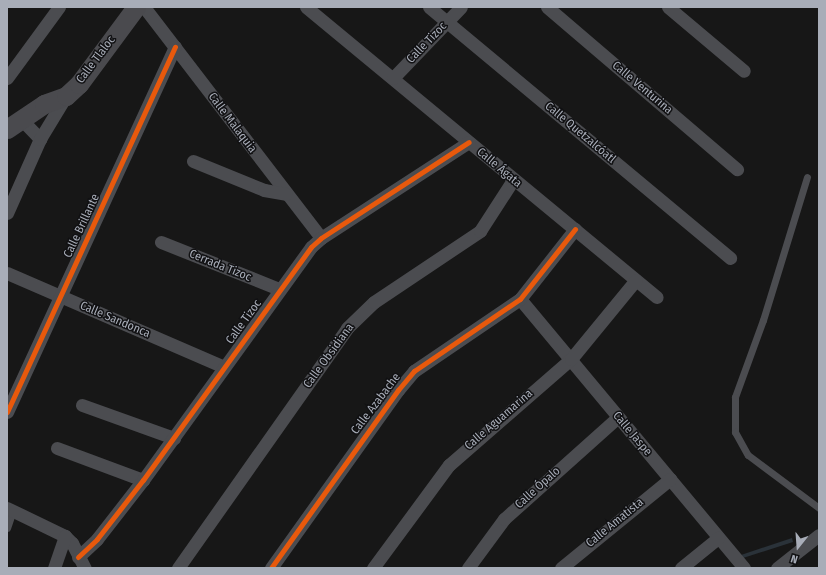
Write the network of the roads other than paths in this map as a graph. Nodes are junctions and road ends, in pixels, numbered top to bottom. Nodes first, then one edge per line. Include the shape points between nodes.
1 (59, 7) edge
2 (136, 7) edge
3 (144, 7) edge
4 (306, 7) edge
5 (429, 7) edge
6 (462, 7) edge
7 (547, 7) edge
8 (668, 7) edge
9 (447, 22) junction
10 (175, 47) junction
11 (744, 70) dead end
12 (7, 78) edge
13 (393, 78) junction
14 (66, 96) junction
15 (14, 124) edge
16 (40, 139) junction
17 (468, 142) junction
18 (193, 161) dead end
19 (737, 169) dead end
20 (807, 176) dead end
21 (513, 180) junction
22 (286, 194) junction
23 (7, 213) edge
24 (575, 229) junction
25 (321, 238) junction
26 (161, 242) dead end
27 (730, 258) dead end
28 (7, 273) edge
29 (636, 280) junction
30 (279, 289) junction
31 (60, 296) junction
32 (657, 297) dead end
33 (520, 299) junction
34 (571, 359) junction
35 (224, 367) junction
36 (82, 405) dead end
37 (7, 412) edge
38 (618, 417) junction
39 (174, 438) junction
40 (58, 448) dead end
41 (670, 479) junction
42 (143, 480) junction
43 (819, 508) edge
44 (10, 510) edge
45 (7, 528) edge
46 (65, 536) junction
47 (819, 536) edge
48 (718, 538) junction
49 (82, 563) edge
50 (54, 568) edge
51 (178, 568) edge
52 (271, 568) edge
53 (373, 568) edge
54 (468, 568) edge
55 (561, 568) edge
56 (681, 568) edge
57 (744, 568) edge
58 (777, 568) edge

1 - 12 street
2 - 14 street, Calle Tlaloc via 79,84
3 - 10 street, Calle Malaquia
4 - 13 street, Calle Ágata
5 - 9 street, Calle Quetzalcóatl
6 - 9 street, Calle Tizoc
7 - 19 street, Calle Venturina
8 - 11 street
9 - 13 street, Calle Tizoc
9 - 27 street, Calle Quetzalcóatl
10 - 22 street, Calle Malaquia
10 - 31 street, Calle Brillante
13 - 17 street, Calle Ágata
14 - 15 street, Calle Tlaloc via 44,104
14 - 16 street
15 - 16 street
16 - 23 street
17 - 21 street, Calle Ágata
17 - 25 street, Calle Tizoc
18 - 22 street via 264,190
20 - 43 lane via 763,320 735,397 735,432 748,455
21 - 24 street, Calle Ágata
21 - 51 street, Calle Obsidiana via 475,236 374,302 347,328
22 - 25 street, Calle Malaquia
24 - 29 street, Calle Ágata
24 - 33 street, Calle Azabache
25 - 30 street, Calle Tizoc
26 - 30 street, Cerrada Tizoc
28 - 31 street, Calle Sandonca
29 - 32 street, Calle Ágata
29 - 34 street, Calle Aguamarina
30 - 35 street, Calle Tizoc
31 - 35 street, Calle Sandonca
31 - 37 street, Calle Brillante
33 - 34 street, Calle Jaspe
33 - 52 street, Calle Azabache via 414,371
34 - 38 street, Calle Jaspe
34 - 53 street, Calle Aguamarina via 449,465
35 - 39 street, Calle Tizoc
36 - 39 street
38 - 41 street, Calle Jaspe
38 - 54 street, Calle Ópalo via 509,514
39 - 42 street, Calle Tizoc
40 - 42 street
41 - 48 street, Calle Jaspe
41 - 55 street, Calle Amatista
42 - 49 street, Calle Tizoc via 97,539
44 - 45 lane
44 - 46 street
46 - 49 street via 72,543
46 - 50 street
47 - 58 street
48 - 56 street
48 - 57 street, Calle Jaspe

